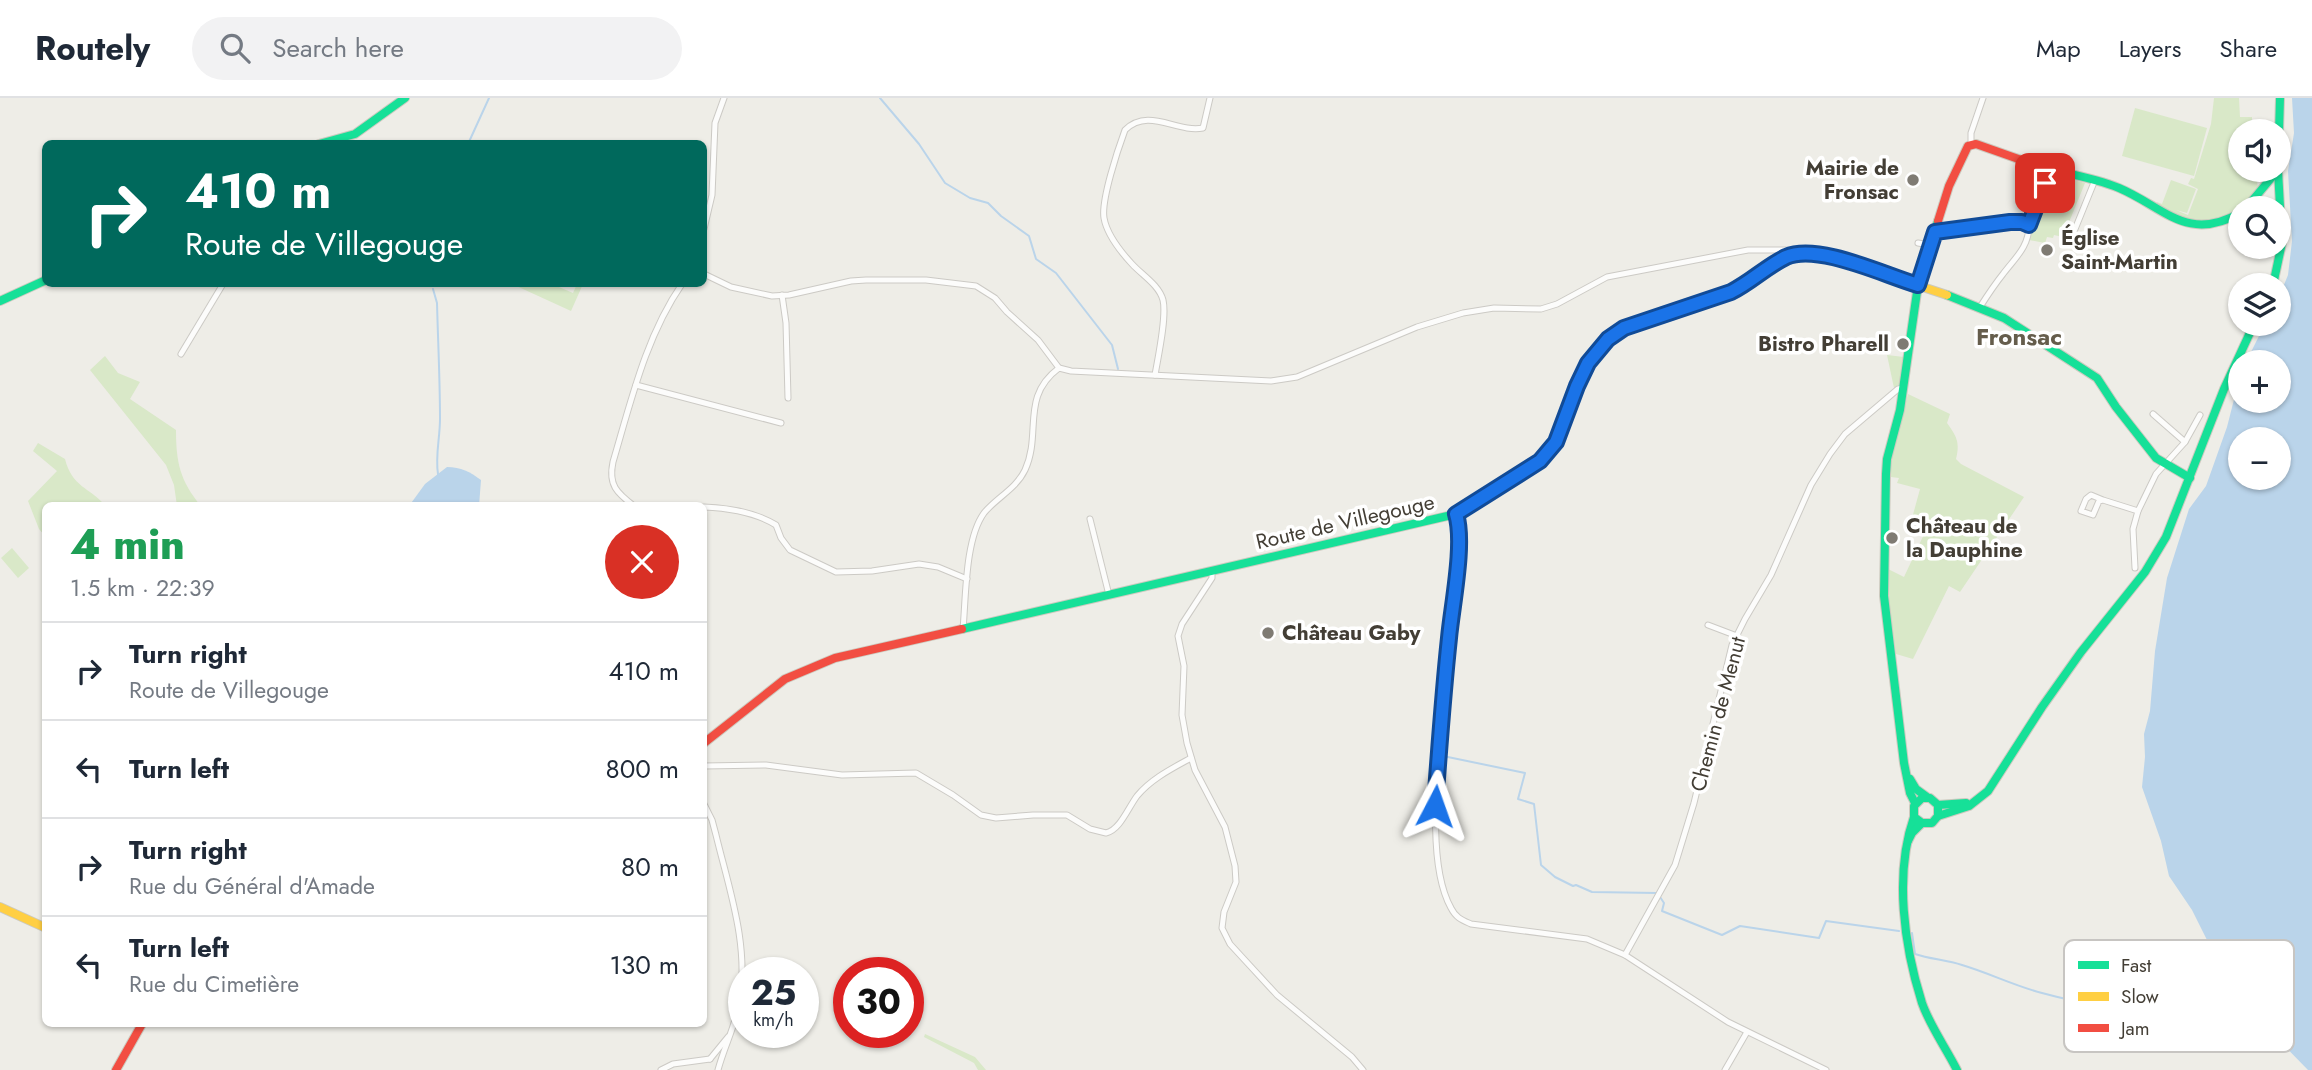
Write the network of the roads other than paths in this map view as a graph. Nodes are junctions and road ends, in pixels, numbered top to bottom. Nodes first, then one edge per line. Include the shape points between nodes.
1 (405, 98) edge
2 (724, 98) edge
3 (1210, 98) edge
4 (1983, 98) edge
5 (2280, 98) edge
6 (2279, 119) edge
7 (339, 140) edge
8 (1971, 145) junction
9 (2049, 169) junction
10 (2095, 180) junction
11 (2267, 182) edge
12 (2279, 182) edge
13 (2256, 196) edge
14 (707, 216) edge
15 (2228, 219) edge
16 (2029, 225) junction
17 (1935, 232) junction
18 (2071, 239) dead end
19 (1918, 243) dead end
20 (1930, 246) junction
21 (1794, 255) junction
22 (2277, 273) edge
23 (707, 275) edge
24 (42, 282) edge
25 (1918, 285) junction
26 (221, 287) edge
27 (680, 287) edge
28 (782, 295) junction
29 (0, 301) edge
30 (1980, 307) junction
31 (2248, 336) edge
32 (181, 354) dead end
33 (1059, 368) junction
34 (1155, 375) junction
35 (636, 385) junction
36 (1903, 388) junction
37 (788, 398) dead end
38 (2153, 414) dead end
39 (2200, 415) dead end
40 (781, 423) dead end
41 (2185, 442) junction
42 (2164, 464) junction
43 (2190, 478) junction
44 (2103, 500) dead end
45 (629, 502) edge
46 (707, 507) edge
47 (2138, 511) junction
48 (1456, 514) junction
49 (1090, 519) dead end
50 (2135, 568) dead end
51 (1212, 571) junction
52 (967, 579) junction
53 (1109, 595) junction
54 (1708, 625) dead end
55 (963, 629) junction
56 (1737, 636) junction
57 (707, 741) edge
58 (1191, 758) junction
59 (707, 766) edge
60 (1906, 773) junction
61 (1927, 797) junction
62 (1978, 800) junction
63 (1915, 803) junction
64 (1938, 805) junction
65 (707, 811) edge
66 (1938, 816) junction
67 (1914, 817) junction
68 (1922, 823) junction
69 (1906, 846) junction
70 (0, 907) edge
71 (42, 926) edge
72 (1625, 955) junction
73 (742, 957) edge
74 (140, 1027) edge
75 (1747, 1032) junction
76 (728, 1038) edge
77 (728, 1042) edge
78 (710, 1059) junction
79 (719, 1067) edge
80 (116, 1070) edge
81 (661, 1070) edge
82 (1363, 1070) edge
83 (1725, 1070) edge
84 (1826, 1070) edge
85 (1956, 1070) edge

1 - 7 street
2 - 14 street via 715,123
3 - 34 street via 1203,128 1148,120 1125,130 1104,204 1109,234 1163,300
4 - 8 street
5 - 6 street
8 - 9 street
8 - 17 street via 1949,186
9 - 10 street
9 - 16 street
10 - 15 street via 2136,196 2174,220 2207,224
10 - 18 street
11 - 13 street
12 - 22 street via 2283,243
16 - 17 street via 2010,222
16 - 30 street via 2020,254
17 - 20 street
19 - 20 street
20 - 25 street
21 - 25 street via 1829,256
21 - 34 street via 1786,250 1748,250 1607,277 1541,309 1463,313 1417,327 1297,377 1271,381
21 - 48 street, Route de Villegouge via 1731,292 1624,328 1608,339 1588,363 1546,456
23 - 28 street via 731,287
24 - 29 street
25 - 30 street
25 - 36 street
26 - 32 street
27 - 35 street via 662,315
28 - 33 street via 866,280 976,286 1038,340
28 - 37 street
30 - 42 street via 2097,378
31 - 43 street
33 - 34 street
33 - 52 street via 1035,398 1024,471 979,523
35 - 40 street
35 - 45 street via 610,478
36 - 56 street, Chemin de Menut via 1854,425 1830,454
36 - 60 street via 1887,459 1883,570
38 - 41 street
39 - 41 street
41 - 42 street
42 - 43 street
42 - 47 street
43 - 62 street via 2166,537 2145,572 2081,652
44 - 47 street
46 - 52 street via 763,517 776,524 790,550 836,572 919,564
47 - 50 street via 2133,529
48 - 51 street, Route de Villegouge
48 - 72 street via 1459,544 1435,806 1438,860 1449,906 1456,917 1471,924 1587,939
49 - 53 street
51 - 53 street, Route de Villegouge
51 - 58 street via 1178,636 1184,666 1182,715
52 - 55 street
53 - 55 street, Route de Villegouge
54 - 56 street
55 - 57 street, Route de Villegouge via 805,668 774,686
56 - 72 street, Chemin de Menut via 1675,865
58 - 59 street via 1143,789 1114,831 1106,834 1067,816 981,815 916,773 828,774 766,765
58 - 82 street via 1226,827 1235,866 1236,882 1222,921 1224,934 1286,1003
60 - 61 street
60 - 63 street
61 - 63 street
61 - 64 street
62 - 64 street
62 - 66 street
63 - 67 street
64 - 66 street
65 - 73 street
66 - 68 street
67 - 68 street
67 - 69 street
68 - 69 street
69 - 85 street via 1908,947 1923,1005
70 - 71 street
72 - 75 street
74 - 80 street
75 - 83 street
75 - 84 street
76 - 78 street
77 - 79 street
78 - 79 street
78 - 81 street

